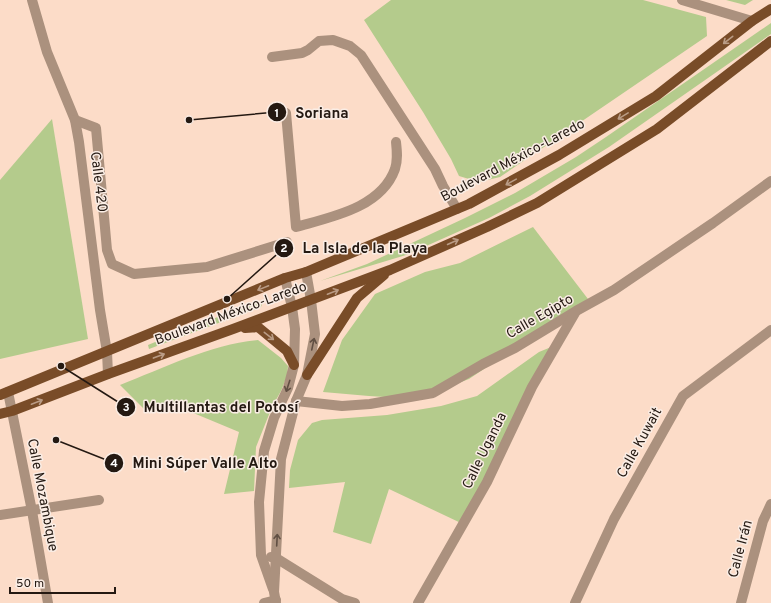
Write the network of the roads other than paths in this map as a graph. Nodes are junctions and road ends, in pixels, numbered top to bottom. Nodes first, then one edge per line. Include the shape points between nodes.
1 (32, 0) edge
2 (682, 0) edge
3 (771, 9) edge
4 (752, 21) junction
5 (771, 41) edge
6 (272, 57) dead end
7 (286, 113) dead end
8 (74, 120) junction
9 (396, 142) dead end
10 (771, 181) edge
11 (457, 209) junction
12 (287, 242) dead end
13 (390, 270) junction
14 (306, 272) junction
15 (286, 278) junction
16 (312, 300) junction
17 (292, 307) junction
18 (576, 311) junction
19 (233, 330) junction
20 (771, 330) edge
21 (107, 352) junction
22 (294, 365) junction
23 (108, 374) junction
24 (307, 375) junction
25 (4, 394) edge
26 (296, 401) junction
27 (12, 411) junction
28 (0, 414) edge
29 (99, 500) dead end
30 (771, 504) edge
31 (32, 510) junction
32 (0, 515) edge
33 (260, 555) junction
34 (276, 558) junction
35 (275, 599) edge
36 (48, 603) edge
37 (264, 603) edge
38 (355, 603) edge
39 (418, 603) edge
40 (575, 603) edge
41 (741, 603) edge

1 - 8 street, Calle 420 via 47,52
2 - 4 street
3 - 4 main road, Boulevard México-Laredo
4 -> 11 main road, Boulevard México-Laredo via 656,96 559,156
13 -> 5 main road, Boulevard México-Laredo via 487,228 537,203 657,129
6 - 11 street via 302,53 318,41 334,40 350,46 361,55 435,169
7 - 9 street via 296,228 357,208 377,196 390,180 395,168
8 - 12 street via 96,128 107,250 112,264 134,274 207,267
8 - 21 street, Calle 420
10 - 18 street, Calle Egipto via 614,290
11 - 14 main road, Boulevard México-Laredo
16 -> 13 main road, Boulevard México-Laredo
13 - 24 main road via 357,298
14 - 15 main road, Boulevard México-Laredo
14 - 16 street
15 - 17 street
15 -> 21 main road, Boulevard México-Laredo
16 - 17 main road, Boulevard México-Laredo
24 -> 16 street via 315,334
17 - 19 main road, Boulevard México-Laredo
17 - 22 street via 295,329
18 - 26 street, Calle Egipto via 433,393 342,406
18 - 39 street, Calle Uganda via 532,387 487,482
19 -> 22 main road via 258,327 287,351
23 -> 19 main road, Boulevard México-Laredo
20 - 40 street, Calle Kuwait via 683,396 614,518
21 - 23 street, Calle 420
21 - 25 main road, Boulevard México-Laredo
22 -> 33 street via 264,451 259,502
27 -> 23 main road, Boulevard México-Laredo
24 - 26 street
25 - 27 street, Calle Mozambique
34 -> 26 street via 281,459
27 - 28 main road, Boulevard México-Laredo
27 - 31 street, Calle Mozambique
29 - 31 street
30 - 41 street, Calle Irán via 763,521
31 - 32 street
31 - 36 street, Calle Mozambique
33 - 34 street
33 - 35 street
34 - 35 street
34 - 38 street via 342,599
35 - 37 street

